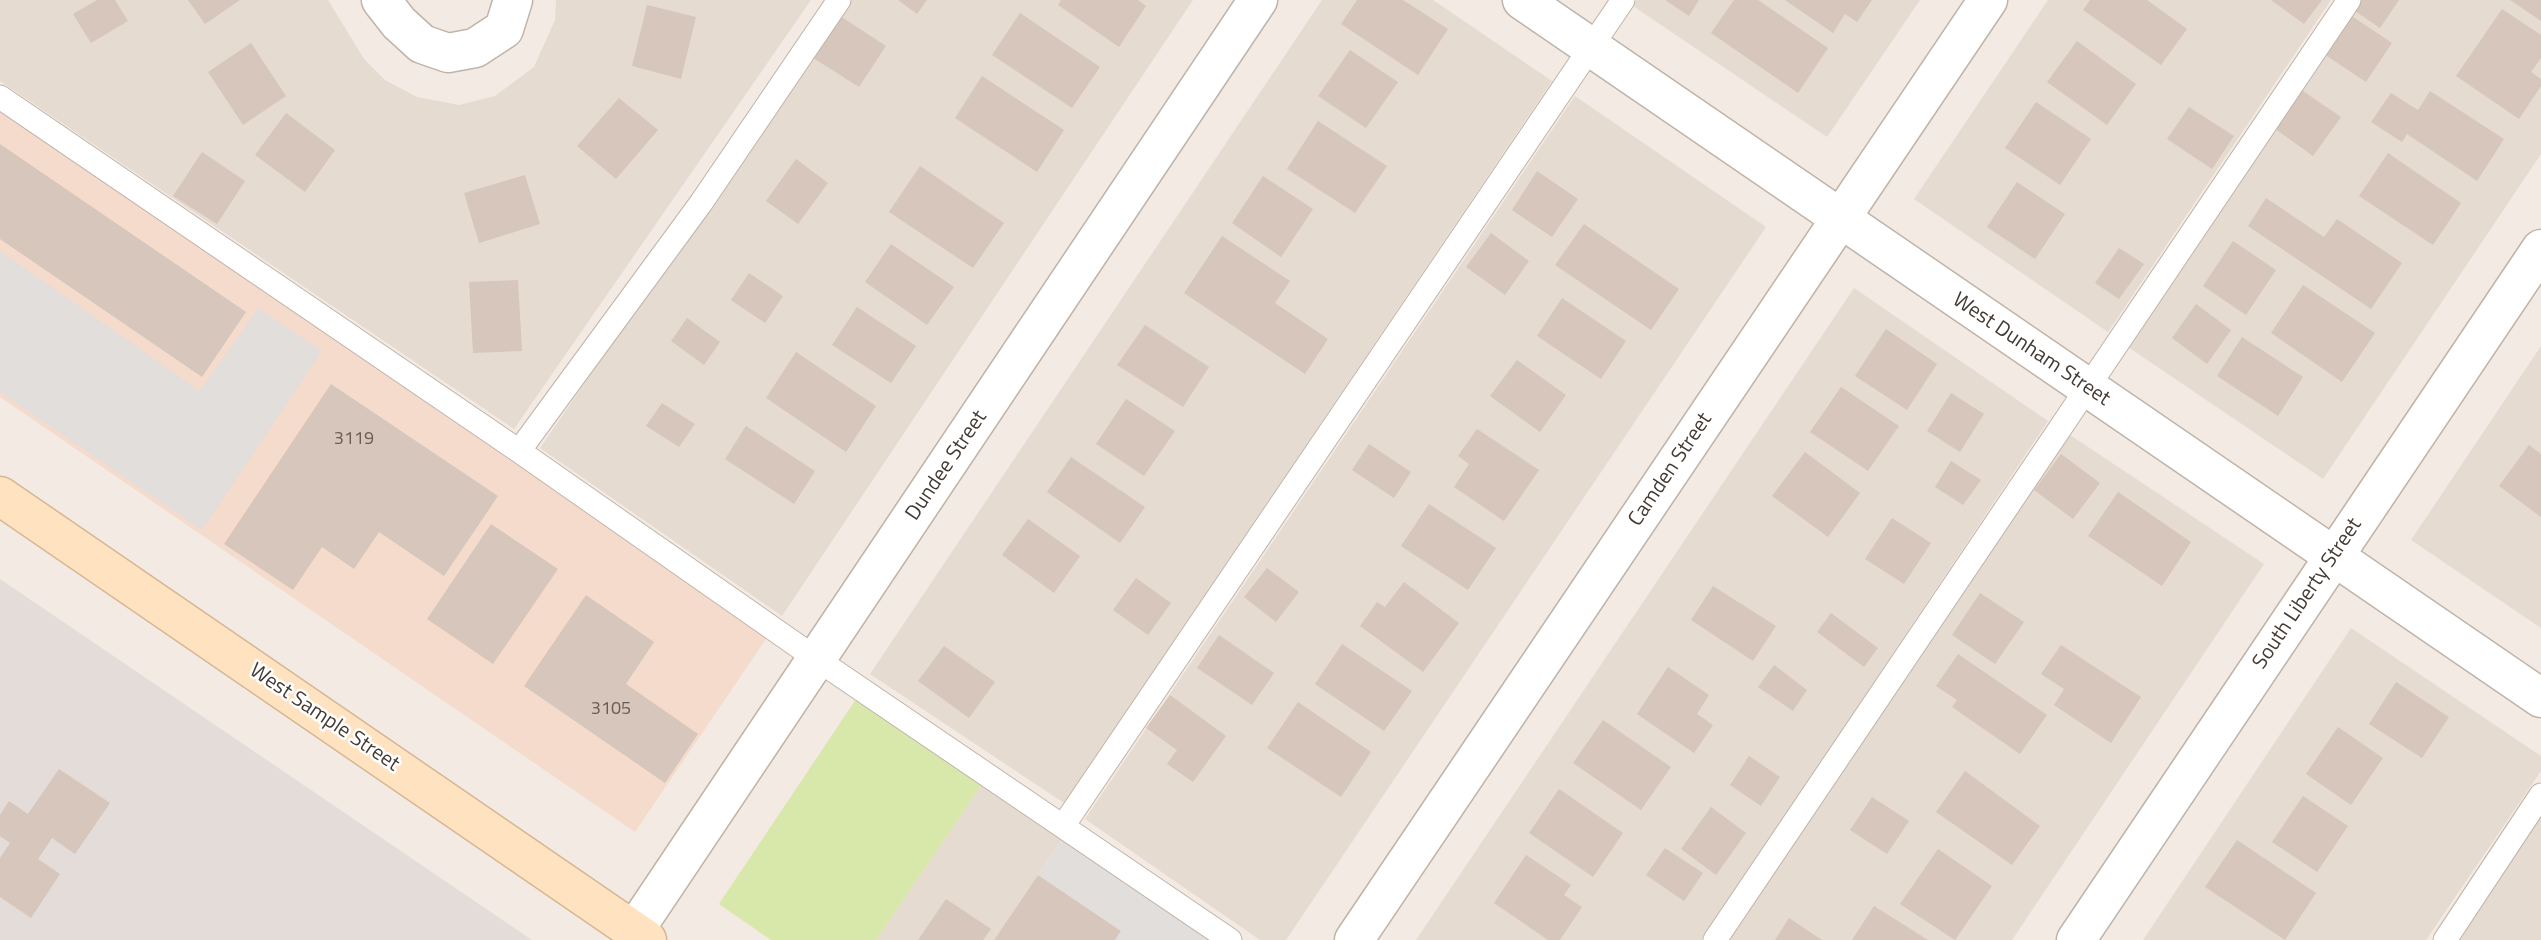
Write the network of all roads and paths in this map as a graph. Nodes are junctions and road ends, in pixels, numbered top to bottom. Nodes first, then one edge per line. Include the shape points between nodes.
1 (381, 0) edge
2 (513, 0) edge
3 (839, 0) edge
4 (1258, 0) edge
5 (1522, 0) edge
6 (1623, 0) edge
7 (1988, 0) edge
8 (2349, 0) edge
9 (1591, 47) junction
10 (0, 97) edge
11 (1840, 220) junction
12 (2541, 249) edge
13 (2088, 389) junction
14 (519, 451) junction
15 (0, 496) edge
16 (2334, 555) junction
17 (818, 660) junction
18 (2541, 698) edge
19 (2541, 795) edge
20 (1063, 826) junction
21 (640, 935) edge
22 (1230, 940) edge
23 (1354, 940) edge
24 (1715, 940) edge
25 (2076, 940) edge
26 (2445, 940) edge

1 - 2 street via 422,44 449,53 475,48 504,29
3 - 14 lane via 701,203
4 - 17 street, Dundee Street
5 - 9 street, West Dunham Street
6 - 9 lane
7 - 11 street, Camden Street
8 - 13 lane
9 - 11 street, West Dunham Street
9 - 20 lane
10 - 14 lane
11 - 13 street, West Dunham Street
11 - 23 street, Camden Street
12 - 16 street, South Liberty Street
13 - 16 street, West Dunham Street
13 - 24 lane
14 - 17 lane
15 - 21 main road, West Sample Street
16 - 18 street, West Dunham Street
16 - 25 street, South Liberty Street
17 - 20 lane
17 - 21 street, Dundee Street
19 - 26 lane
20 - 22 lane

